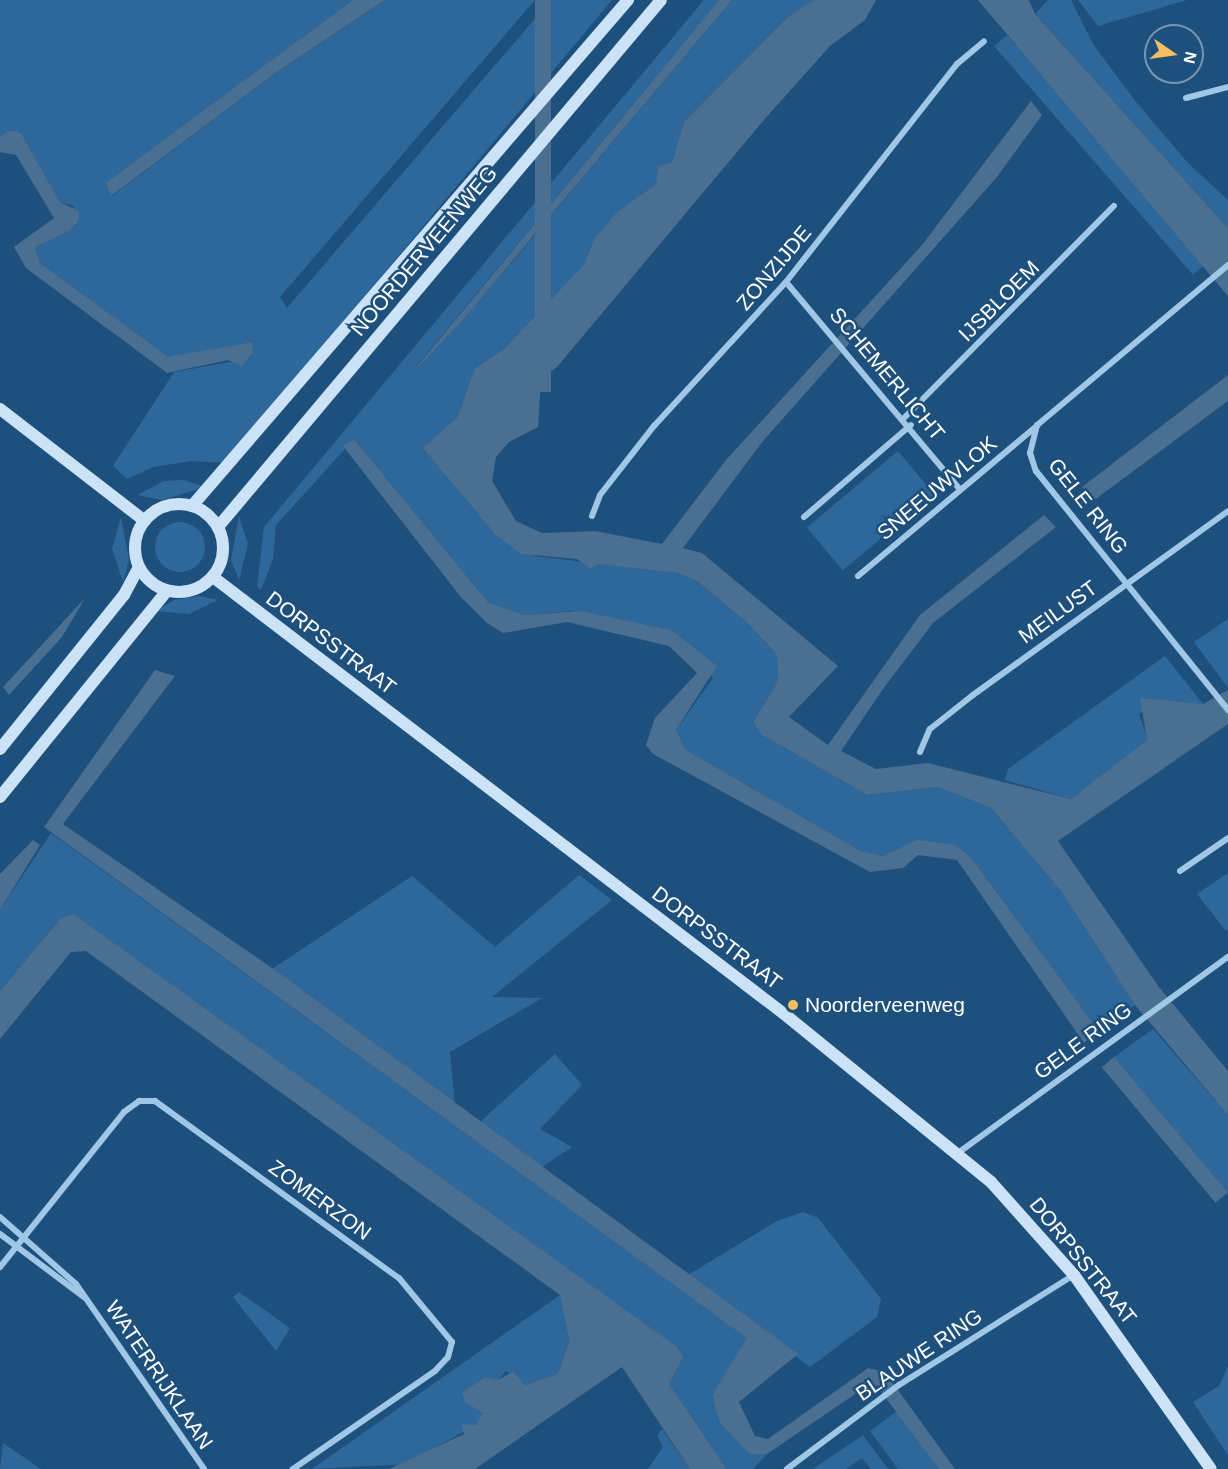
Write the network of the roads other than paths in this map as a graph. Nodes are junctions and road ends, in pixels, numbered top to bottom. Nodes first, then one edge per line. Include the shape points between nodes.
1 (628, 0) edge
2 (661, 0) edge
3 (984, 41) dead end
4 (1228, 87) edge
5 (1186, 98) dead end
6 (1114, 206) dead end
7 (1228, 265) edge
8 (786, 282) junction
9 (0, 409) edge
10 (905, 417) junction
11 (910, 425) junction
12 (1037, 425) junction
13 (960, 489) junction
14 (192, 506) junction
15 (1228, 511) edge
16 (592, 516) dead end
17 (804, 517) dead end
18 (145, 521) junction
19 (218, 527) junction
20 (139, 567) junction
21 (858, 576) dead end
22 (213, 577) junction
23 (1126, 583) junction
24 (167, 591) junction
25 (1228, 711) edge
26 (0, 749) edge
27 (920, 752) dead end
28 (0, 797) edge
29 (1228, 838) edge
30 (1180, 871) dead end
31 (1228, 957) edge
32 (958, 1153) junction
33 (0, 1217) edge
34 (0, 1234) edge
35 (26, 1238) junction
36 (17, 1249) junction
37 (0, 1267) edge
38 (1074, 1275) junction
39 (87, 1299) junction
40 (204, 1469) edge
41 (293, 1469) edge
42 (787, 1469) edge
43 (1211, 1469) edge

1 - 14 street, NOORDERVEENWEG
2 - 19 street, NOORDERVEENWEG
3 - 8 street, ZONZIJDE via 957,64
4 - 5 street
6 - 10 street, IJSBLOEM
7 - 12 street
8 - 10 street, SCHEMERLICHT
8 - 16 street, ZONZIJDE via 654,426 600,495
9 - 18 street
10 - 11 street, SCHEMERLICHT
11 - 13 street, SCHEMERLICHT
11 - 17 street
12 - 13 street, SNEEUWVLOK
12 - 23 street, GELE RING via 1030,453 1036,471
13 - 21 street, SNEEUWVLOK
14 - 18 street via 158,510
14 - 19 street
15 - 23 street, MEILUST
18 - 20 street via 135,551
19 - 22 street via 221,561
20 - 24 street
20 - 26 street via 124,596
22 - 24 street via 192,590
22 - 32 street, DORPSSTRAAT
23 - 25 street, GELE RING
23 - 27 street, MEILUST via 930,729
24 - 28 street
29 - 30 street
31 - 32 street, GELE RING
32 - 38 street, DORPSSTRAAT via 1020,1212
33 - 35 street, WATERRIJKLAAN
34 - 36 street, WATERRIJKLAAN
35 - 36 street, ZOMERZON
35 - 39 street, WATERRIJKLAAN via 63,1268
35 - 41 street, ZOMERZON via 124,1112 139,1101 155,1101 399,1278 447,1331 448,1357
36 - 37 street, ZOMERZON
36 - 39 street, WATERRIJKLAAN
38 - 42 street, BLAUWE RING via 899,1385
38 - 43 street, DORPSSTRAAT
39 - 40 street, WATERRIJKLAAN

